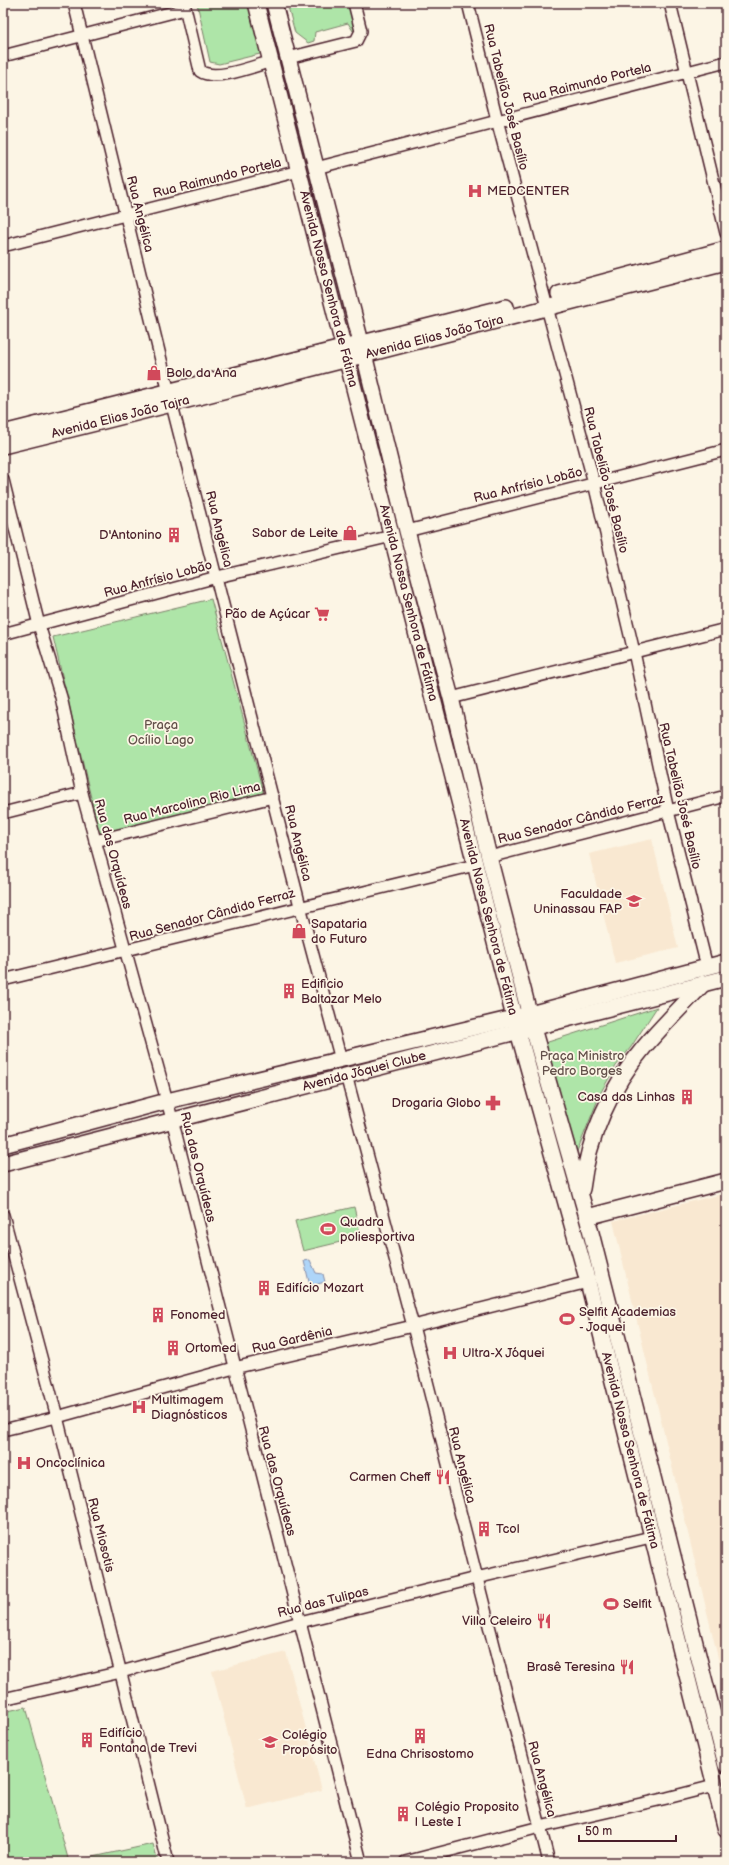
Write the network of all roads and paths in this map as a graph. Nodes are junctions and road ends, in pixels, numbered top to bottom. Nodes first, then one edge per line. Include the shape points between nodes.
1 (74, 3) edge
2 (256, 3) edge
3 (274, 3) edge
4 (354, 3) edge
5 (468, 3) edge
6 (670, 3) edge
7 (184, 6) edge
8 (83, 36) junction
9 (3, 56) edge
10 (288, 58) junction
11 (272, 61) junction
12 (726, 62) edge
13 (688, 72) junction
14 (497, 120) junction
15 (316, 168) junction
16 (298, 171) junction
17 (125, 215) junction
18 (726, 233) edge
19 (3, 246) edge
20 (726, 249) edge
21 (726, 262) edge
22 (546, 302) junction
23 (363, 348) junction
24 (345, 353) junction
25 (171, 398) junction
26 (3, 432) edge
27 (3, 446) edge
28 (726, 450) edge
29 (3, 480) edge
30 (594, 483) junction
31 (407, 531) junction
32 (392, 536) junction
33 (217, 577) junction
34 (39, 625) junction
35 (726, 628) edge
36 (3, 634) edge
37 (634, 652) junction
38 (451, 698) junction
39 (82, 793) junction
40 (726, 796) edge
41 (273, 797) junction
42 (668, 811) junction
43 (3, 813) edge
44 (95, 842) junction
45 (489, 857) junction
46 (475, 865) junction
47 (300, 906) junction
48 (125, 952) junction
49 (726, 962) edge
50 (707, 967) junction
51 (726, 978) edge
52 (3, 980) edge
53 (704, 983) junction
54 (514, 1017) junction
55 (532, 1021) junction
56 (518, 1032) junction
57 (341, 1060) junction
58 (346, 1075) junction
59 (167, 1101) junction
60 (172, 1119) junction
61 (3, 1145) edge
62 (3, 1164) edge
63 (726, 1181) edge
64 (581, 1196) junction
65 (3, 1215) edge
66 (587, 1217) junction
67 (588, 1282) junction
68 (413, 1326) junction
69 (234, 1368) junction
70 (57, 1417) junction
71 (3, 1430) edge
72 (651, 1537) junction
73 (476, 1578) junction
74 (300, 1622) junction
75 (121, 1672) junction
76 (3, 1700) edge
77 (726, 1765) edge
78 (714, 1786) junction
79 (540, 1827) junction
80 (726, 1830) edge
81 (168, 1862) edge
82 (361, 1862) edge
83 (405, 1862) edge
84 (549, 1862) edge

1 - 8 street, Rua Angélica
2 - 11 main road, Avenida Nossa Senhora de Fátima
3 - 10 main road, Avenida Nossa Senhora de Fátima
4 - 10 street via 361,31 356,40
5 - 14 street, Rua Tabelião José Basílio
6 - 13 street
7 - 8 street
7 - 11 street via 200,71 205,75 221,75
8 - 9 street
8 - 17 street, Rua Angélica
10 - 15 main road, Avenida Nossa Senhora de Fátima
11 - 16 main road, Avenida Nossa Senhora de Fátima
12 - 13 street, Rua Raimundo Portela
13 - 14 street, Rua Raimundo Portela
13 - 18 street
14 - 15 street, Rua Raimundo Portela
14 - 22 street, Rua Tabelião José Basílio
15 - 23 main road, Avenida Nossa Senhora de Fátima
16 - 17 street, Rua Raimundo Portela
16 - 24 main road, Avenida Nossa Senhora de Fátima
17 - 19 street, Rua Raimundo Portela
17 - 25 street, Rua Angélica
20 - 22 main road, Avenida Elias João Tajra via 609,274
21 - 22 main road, Avenida Elias João Tajra
22 - 23 main road, Avenida Elias João Tajra
22 - 30 street, Rua Tabelião José Basílio
23 - 24 main road, Avenida Elias João Tajra
23 - 31 main road, Avenida Nossa Senhora de Fátima
24 - 25 main road, Avenida Elias João Tajra
24 - 32 main road, Avenida Nossa Senhora de Fátima
25 - 26 main road, Avenida Elias João Tajra
25 - 27 main road, Avenida Elias João Tajra
25 - 33 street, Rua Angélica
28 - 30 street, Rua Anfrísio Lobão
29 - 34 street, Rua das Orquídeas
30 - 31 street, Rua Anfrísio Lobão
30 - 37 street, Rua Tabelião José Basílio
31 - 38 main road, Avenida Nossa Senhora de Fátima
32 - 33 street, Rua Anfrísio Lobão
32 - 46 main road, Avenida Nossa Senhora de Fátima
33 - 34 street, Rua Anfrísio Lobão
33 - 41 street, Rua Angélica
34 - 36 street, Rua Anfrísio Lobão
34 - 39 street, Rua das Orquídeas via 62,697
35 - 37 street
37 - 38 street
37 - 42 street, Rua Tabelião José Basílio
38 - 45 main road, Avenida Nossa Senhora de Fátima
39 - 43 street
39 - 44 street, Rua das Orquídeas
40 - 42 street, Rua Senador Cândido Ferraz
41 - 44 street, Rua Marcolino Rio Lima
41 - 47 street, Rua Angélica
42 - 45 street, Rua Senador Cândido Ferraz
42 - 50 street, Rua Tabelião José Basílio
44 - 48 street, Rua das Orquídeas
45 - 55 main road, Avenida Nossa Senhora de Fátima
46 - 47 street, Rua Senador Cândido Ferraz
46 - 54 main road, Avenida Nossa Senhora de Fátima
47 - 48 street, Rua Senador Cândido Ferraz
47 - 57 street, Rua Angélica
48 - 52 street, Rua Senador Cândido Ferraz
48 - 59 street, Rua das Orquídeas
49 - 50 main road, Avenida Jóquei Clube
50 - 55 main road, Avenida Jóquei Clube
51 - 53 main road, Avenida Jóquei Clube
53 - 55 main road, Avenida Jóquei Clube
53 - 64 main road via 645,1046 618,1082 589,1148
54 - 55 main road, Avenida Jóquei Clube
54 - 56 main road, Avenida Nossa Senhora de Fátima
54 - 57 main road, Avenida Jóquei Clube
55 - 56 main road, Avenida Jóquei Clube
55 - 64 main road, Avenida Nossa Senhora de Fátima
56 - 58 main road, Avenida Jóquei Clube
56 - 67 main road, Avenida Nossa Senhora de Fátima
57 - 59 main road, Avenida Jóquei Clube
58 - 60 main road, Avenida Jóquei Clube
58 - 68 street, Rua Angélica
59 - 60 street, Rua das Orquídeas
59 - 61 main road, Avenida Jóquei Clube
60 - 62 main road, Avenida Jóquei Clube
60 - 69 street, Rua das Orquídeas
63 - 66 main road
64 - 66 main road, Avenida Nossa Senhora de Fátima
65 - 70 street, Rua Miosotis
66 - 77 main road, Avenida Nossa Senhora de Fátima
67 - 68 street, Rua Gardênia
67 - 72 main road, Avenida Nossa Senhora de Fátima
68 - 69 street, Rua Gardênia
68 - 73 street, Rua Angélica
69 - 70 street, Rua Gardênia
69 - 74 street, Rua das Orquídeas
70 - 71 street, Rua Gardênia
70 - 75 street, Rua Miosotis
72 - 73 street, Rua das Tulipas
72 - 78 main road, Avenida Nossa Senhora de Fátima
73 - 74 street, Rua das Tulipas
73 - 79 street, Rua Angélica
74 - 75 street, Rua das Tulipas
74 - 82 street, Rua das Orquídeas
75 - 76 street, Rua das Tulipas
75 - 81 street, Rua Miosotis
78 - 79 street
78 - 80 main road, Avenida Nossa Senhora de Fátima
79 - 83 street
79 - 84 street, Rua Angélica

